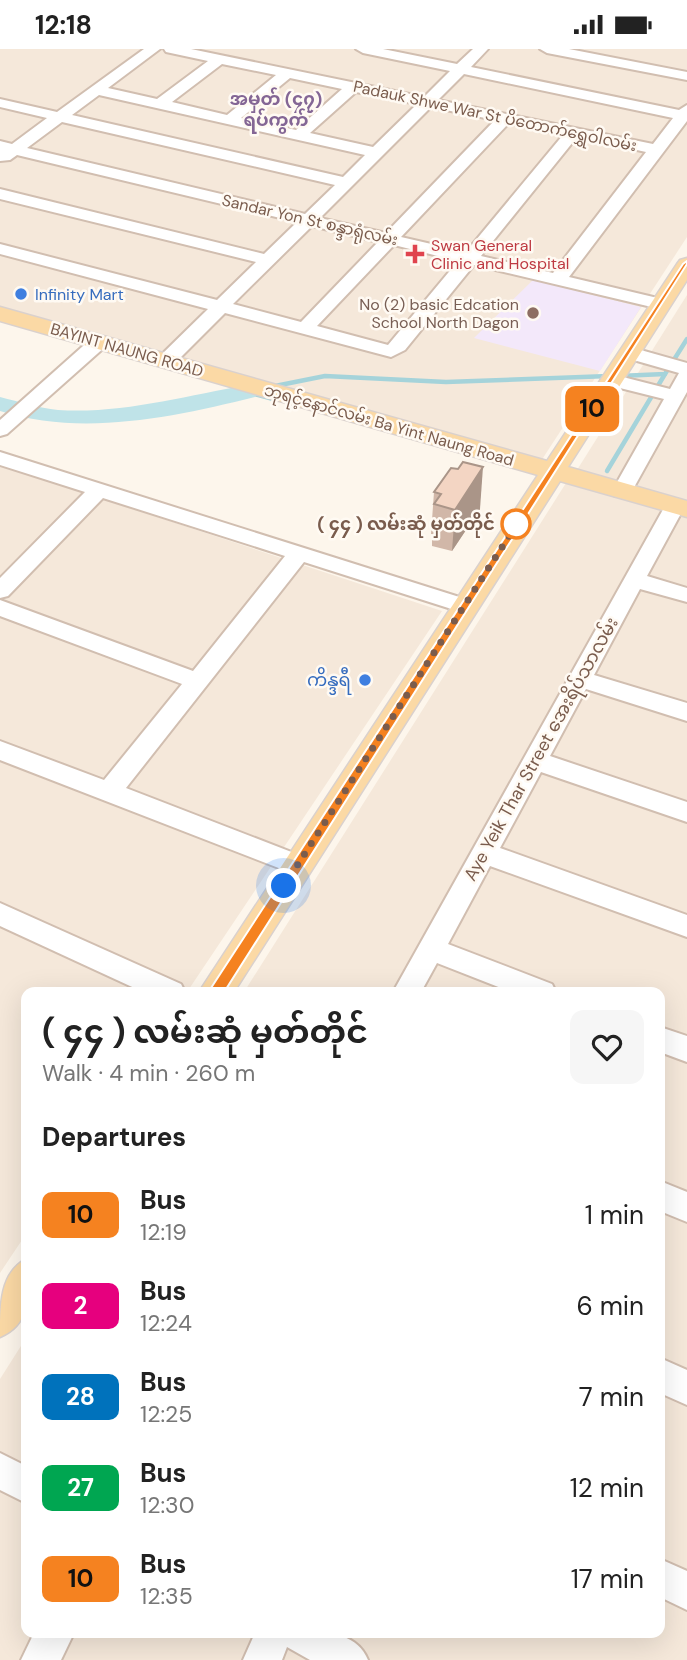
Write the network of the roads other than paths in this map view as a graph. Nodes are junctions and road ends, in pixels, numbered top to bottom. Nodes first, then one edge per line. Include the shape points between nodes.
1 (153, 49) edge
2 (171, 49) edge
3 (363, 49) edge
4 (481, 49) edge
5 (547, 49) edge
6 (219, 59) junction
7 (463, 69) junction
8 (288, 73) junction
9 (687, 75) edge
10 (353, 86) junction
11 (97, 90) junction
12 (429, 102) junction
13 (0, 103) edge
14 (159, 105) junction
15 (686, 113) edge
16 (58, 117) junction
17 (506, 118) junction
18 (229, 121) junction
19 (573, 132) junction
20 (298, 136) junction
21 (655, 149) junction
22 (5, 152) edge
23 (377, 153) junction
24 (347, 183) junction
25 (0, 194) edge
26 (309, 219) junction
27 (391, 239) junction
28 (0, 249) edge
29 (471, 258) junction
30 (268, 260) junction
31 (687, 265) edge
32 (558, 279) junction
33 (660, 304) junction
34 (222, 306) junction
35 (0, 314) edge
36 (305, 328) junction
37 (99, 342) junction
38 (391, 351) joint
39 (639, 356) junction
40 (166, 361) junction
41 (684, 370) edge
42 (620, 382) junction
43 (262, 389) joint
44 (671, 395) junction
45 (11, 418) edge
46 (0, 458) edge
47 (551, 470) junction
48 (98, 491) junction
49 (622, 491) junction
50 (681, 507) edge
51 (299, 555) junction
52 (634, 580) junction
53 (0, 591) edge
54 (687, 596) edge
55 (464, 606) junction
56 (0, 608) edge
57 (580, 679) junction
58 (197, 681) junction
59 (687, 712) edge
60 (0, 750) edge
61 (535, 760) junction
62 (109, 792) junction
63 (687, 812) edge
64 (484, 853) junction
65 (298, 865) junction
66 (5, 923) edge
67 (687, 926) edge
68 (431, 949) junction
69 (159, 987) edge
70 (219, 987) edge
71 (410, 987) edge
72 (528, 987) edge
73 (665, 1040) edge
74 (687, 1049) edge
75 (665, 1198) edge
76 (687, 1207) edge
77 (21, 1285) edge
78 (0, 1317) edge
79 (665, 1377) edge
80 (687, 1388) edge
81 (0, 1471) edge
82 (21, 1482) edge
83 (665, 1580) edge
84 (687, 1591) edge
85 (52, 1638) edge
86 (272, 1638) edge
87 (308, 1638) edge
88 (40, 1660) edge
89 (262, 1660) edge
90 (349, 1660) edge

1 - 11 street
2 - 6 street, Padauk Shwe War St ပိတောက်ရွှေဝါလမ်း
3 - 7 street
4 - 7 street
5 - 9 street
6 - 8 street, Padauk Shwe War St ပိတောက်ရွှေဝါလမ်း
6 - 14 street
7 - 12 street
7 - 15 street
8 - 10 street, Padauk Shwe War St ပိတောက်ရွှေဝါလမ်း
8 - 18 street
10 - 12 street, Padauk Shwe War St ပိတောက်ရွှေဝါလမ်း
10 - 20 street
11 - 14 street
11 - 16 street
12 - 17 street, Padauk Shwe War St ပိတောက်ရွှေဝါလမ်း
12 - 23 street
13 - 16 street
14 - 18 street
15 - 21 street
16 - 22 street
16 - 24 street
17 - 19 street, Padauk Shwe War St ပိတောက်ရွှေဝါလမ်း
17 - 27 street
18 - 20 street
19 - 21 street, Padauk Shwe War St ပိတောက်ရွှေဝါလမ်း
19 - 29 street
20 - 23 street
21 - 32 street
22 - 26 street, Sandar Yon St စန္ဒာရုံလမ်း
23 - 24 street
24 - 26 street
25 - 30 street
26 - 27 street, Sandar Yon St စန္ဒာရုံလမ်း
26 - 30 street
27 - 29 street, Sandar Yon St စန္ဒာရုံလမ်း
27 - 36 street
28 - 34 street
29 - 32 street, Sandar Yon St စန္ဒာရုံလမ်း
29 - 38 street
30 - 34 street
31 - 33 main road
32 - 33 street, Sandar Yon St စန္ဒာရုံလမ်း
33 - 39 main road
34 - 36 street
34 - 40 street
35 - 37 main road, BAYINT NAUNG ROAD
36 - 38 street
37 - 40 main road, BAYINT NAUNG ROAD
37 - 45 street
39 - 41 street
39 - 42 main road
40 - 43 main road, BAYINT NAUNG ROAD
41 - 44 street
42 - 44 street
42 - 47 main road
43 - 47 main road, ဘုရင့်နောင်လမ်း Ba Yint Naung Road
44 - 49 street
46 - 48 street
47 - 49 main road, ဘုရင့်နောင်လမ်း Ba Yint Naung Road
47 - 55 main road
48 - 51 street
48 - 53 street
49 - 50 main road, ဘုရင့်နောင်လမ်း Ba Yint Naung Road
50 - 52 street, Aye Yeik Thar Street အေးရိပ်သာလမ်း
51 - 55 street
51 - 58 street
52 - 54 street
52 - 57 street, Aye Yeik Thar Street အေးရိပ်သာလမ်း
55 - 65 main road
56 - 58 street
57 - 59 street
57 - 61 street, Aye Yeik Thar Street အေးရိပ်သာလမ်း
58 - 62 street
60 - 62 street
61 - 63 street
61 - 64 street, Aye Yeik Thar Street အေးရိပ်သာလမ်း
62 - 65 street
64 - 67 street
64 - 68 street, Aye Yeik Thar Street အေးရိပ်သာလမ်း
65 - 70 main road
66 - 69 street
68 - 71 street, Aye Yeik Thar Street အေးရိပ်သာလမ်း
68 - 72 street
73 - 74 street
75 - 76 street
77 - 78 main road
79 - 80 street
81 - 82 street
83 - 84 street
85 - 88 street
86 - 89 street
87 - 90 street

